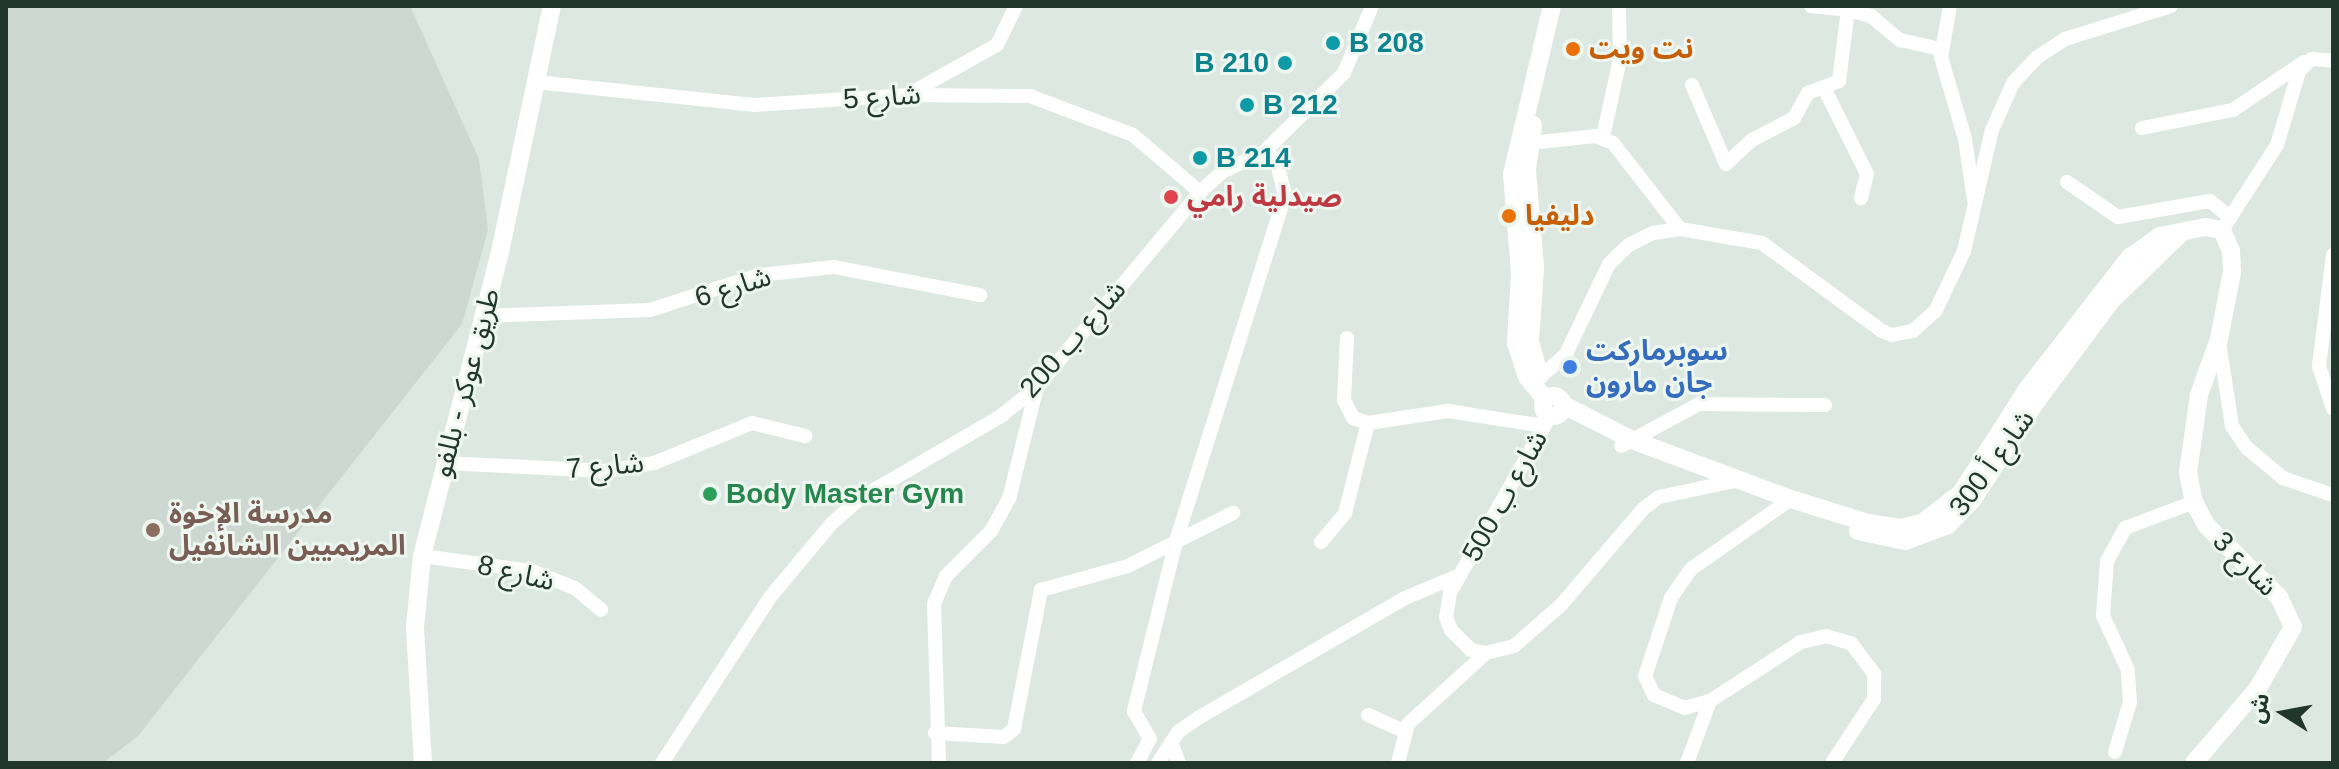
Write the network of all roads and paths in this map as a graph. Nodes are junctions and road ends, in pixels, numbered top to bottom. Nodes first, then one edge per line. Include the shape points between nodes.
1 (552, 6) edge
2 (1016, 6) edge
3 (1372, 6) edge
4 (1552, 6) edge
5 (1565, 6) edge
6 (1619, 6) edge
7 (1811, 6) edge
8 (1950, 6) edge
9 (2171, 6) edge
10 (1848, 10) junction
11 (1940, 49) junction
12 (2333, 61) edge
13 (2306, 62) junction
14 (536, 82) junction
15 (1692, 85) dead end
16 (1824, 88) junction
17 (907, 95) junction
18 (2142, 128) dead end
19 (1603, 137) junction
20 (1524, 143) junction
21 (1264, 152) junction
22 (2067, 182) dead end
23 (1200, 192) junction
24 (1861, 198) dead end
25 (1975, 217) junction
26 (2226, 224) junction
27 (1680, 229) junction
28 (2333, 255) edge
29 (980, 295) dead end
30 (484, 316) junction
31 (1523, 328) junction
32 (1347, 338) dead end
33 (2219, 339) junction
34 (1540, 377) junction
35 (1037, 387) junction
36 (1825, 405) dead end
37 (2333, 409) edge
38 (1552, 410) junction
39 (1368, 423) junction
40 (805, 436) dead end
41 (1626, 443) junction
42 (444, 463) junction
43 (1740, 480) junction
44 (1719, 484) junction
45 (2333, 495) edge
46 (1787, 502) junction
47 (2194, 502) junction
48 (1233, 513) dead end
49 (1176, 541) junction
50 (1321, 542) dead end
51 (422, 556) junction
52 (1460, 575) junction
53 (601, 610) dead end
54 (1486, 653) junction
55 (1710, 701) junction
56 (1368, 715) dead end
57 (1404, 731) junction
58 (935, 733) junction
59 (1171, 742) junction
60 (2115, 752) dead end
61 (423, 763) edge
62 (662, 763) edge
63 (939, 763) edge
64 (1137, 763) edge
65 (1158, 763) edge
66 (1179, 763) edge
67 (1398, 763) edge
68 (1687, 763) edge
69 (1832, 763) edge
70 (2194, 763) edge

1 - 14 street, طريق عوكر - بللفو
2 - 17 street via 997,45
3 - 21 street, شارع ب 200 via 1344,73
4 - 20 street, شارع أ 300
5 - 20 street, شارع أ 300
6 - 19 street via 1620,59
7 - 10 street
8 - 11 street
9 - 25 street via 2081,31 2024,70 1997,113
10 - 11 street via 1871,16 1900,40
10 - 16 street via 1840,79
11 - 25 street via 1965,139
12 - 13 street
13 - 18 street via 2233,110
13 - 26 street via 2290,90 2277,145
14 - 17 street, شارع 5 via 754,105
14 - 30 street, طريق عوكر - بللفو
15 - 16 street via 1725,164 1752,140 1794,118 1803,97
16 - 24 street via 1867,174
17 - 23 street, شارع 5 via 992,93 1063,105 1141,140
19 - 20 street
19 - 27 street via 1630,160
20 - 31 street, شارع أ 300
21 - 23 street, شارع ب 200 via 1222,172
21 - 49 street via 1276,159 1281,172 1283,203
22 - 26 street via 2118,217 2210,201 2221,204
23 - 35 street, شارع ب 200
25 - 27 street via 1936,310 1913,331 1892,335 1762,243
26 - 33 street via 2233,259
26 - 46 street, شارع أ 300 via 2182,232 2081,330 1948,525 1915,540 1884,538
27 - 34 street via 1653,233 1629,245 1609,264 1566,354
28 - 37 street via 2319,366
29 - 30 street, شارع 6 via 834,267 759,275 650,310
30 - 42 street, طريق عوكر - بللفو
31 - 34 street, شارع أ 300
31 - 38 street, شارع أ 300 via 1522,367
32 - 39 street via 1345,407 1353,418
33 - 45 street via 2232,426 2247,448 2283,478
33 - 47 street, شارع 3 via 2199,395 2190,452
34 - 38 street, شارع أ 300
35 - 58 street via 1009,499 991,531 946,576 937,594
35 - 62 street, شارع ب 200 via 1001,416 862,497 832,523 771,596
36 - 41 street via 1699,404
38 - 39 street via 1448,411
38 - 41 street, شارع أ 300
38 - 52 street, شارع ب 500
39 - 50 street via 1345,513
40 - 42 street, شارع 7 via 752,423 654,463 607,471
41 - 43 street, شارع أ 300
41 - 44 street, شارع أ 300
42 - 51 street, طريق عوكر - بللفو
43 - 44 street
43 - 46 street, شارع أ 300
44 - 46 street, شارع أ 300
44 - 54 street via 1671,491 1651,503 1561,605 1514,646
46 - 55 street via 1691,569 1671,598 1649,654 1648,686 1663,703 1684,708
47 - 60 street via 2125,528 2107,561 2103,616 2128,670 2130,702
47 - 70 street, شارع 3 via 2216,537 2279,597 2293,627 2258,688
48 - 49 street
49 - 58 street via 1128,566 1041,590 1010,735
49 - 64 street via 1134,711 1150,739
51 - 53 street, شارع 8 via 532,571 575,588
51 - 61 street, طريق عوكر - بللفو via 415,627
52 - 54 street, شارع ب 500 via 1447,604 1451,630 1459,643
52 - 59 street via 1405,598 1210,711
54 - 57 street
55 - 68 street
55 - 69 street via 1801,642 1826,636 1851,643 1874,674 1874,699
56 - 57 street
57 - 67 street
58 - 63 street
59 - 65 street
59 - 66 street

